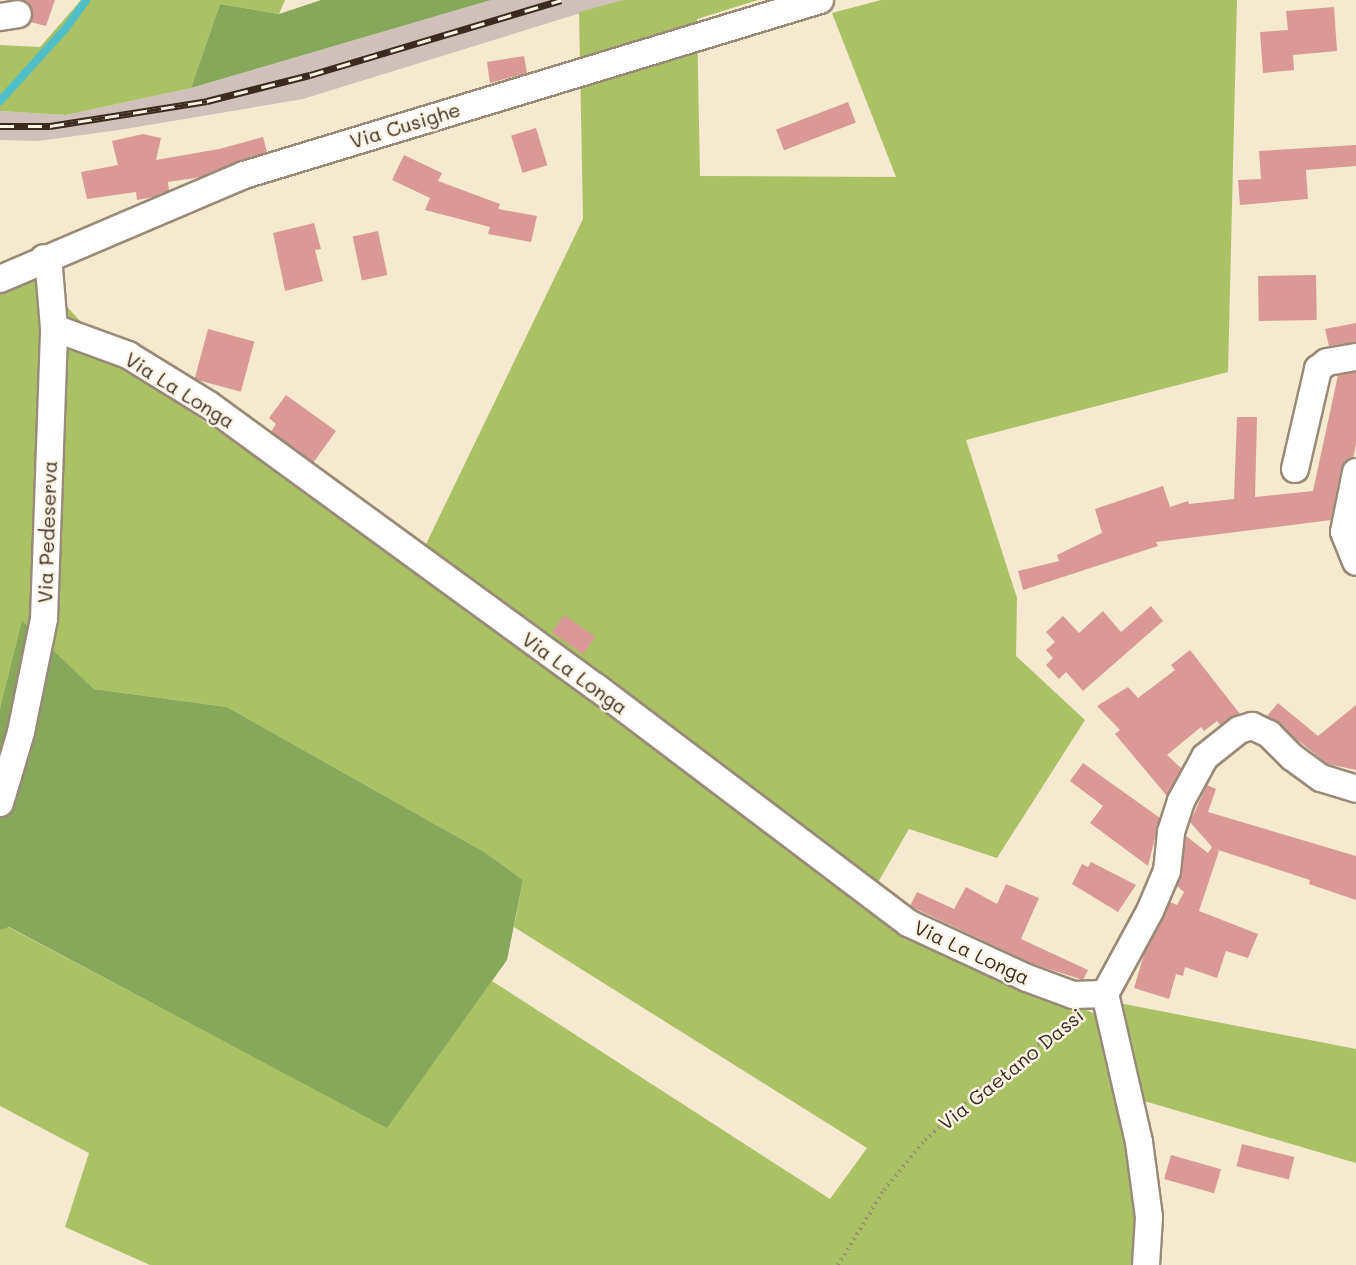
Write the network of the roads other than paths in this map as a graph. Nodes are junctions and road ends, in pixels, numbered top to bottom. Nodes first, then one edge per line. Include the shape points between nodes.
1 (820, 0) edge
2 (44, 258) junction
3 (0, 279) edge
4 (54, 328) junction
5 (1356, 357) edge
6 (1295, 469) dead end
7 (1356, 472) edge
8 (1356, 562) edge
9 (1356, 789) edge
10 (0, 803) edge
11 (1105, 994) junction
12 (1146, 1265) edge

1 - 2 street, Via Cusighe via 244,175
2 - 3 street, Via Cusighe
2 - 4 street, Via Pedeserva via 49,268
4 - 10 street, Via Pedeserva via 44,619 21,732
4 - 11 street, Via La Longa via 128,355 209,405 596,687 908,923 1064,992
5 - 6 street via 1327,362 1318,369
7 - 8 street via 1344,532
9 - 11 street via 1321,778 1257,727 1239,730 1212,750 1199,765 1180,801 1171,832 1167,871
11 - 12 street, Via Gaetano Dassi via 1139,1142 1149,1217

